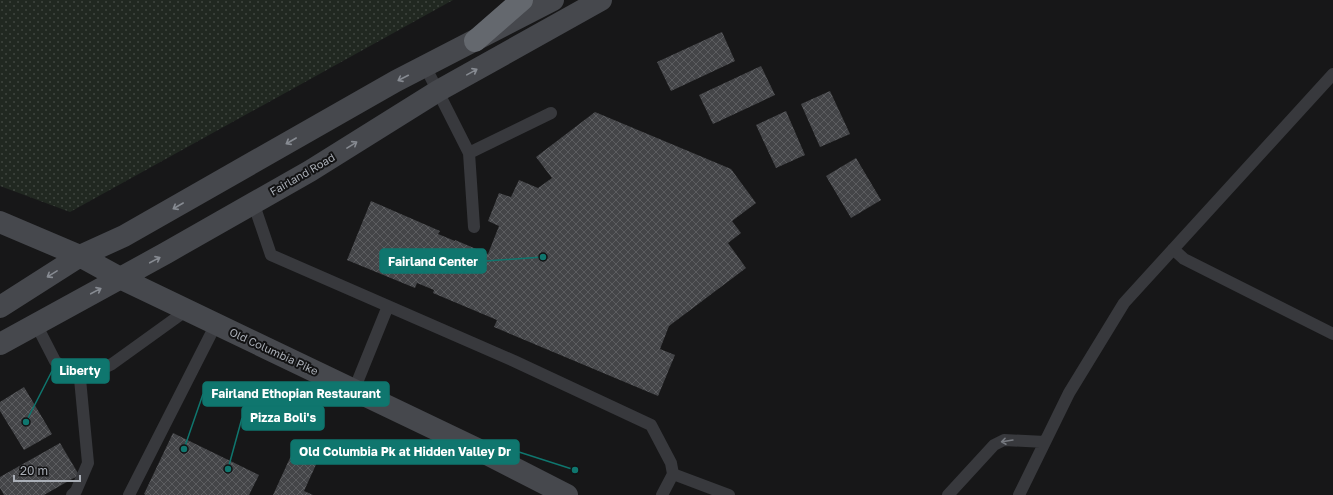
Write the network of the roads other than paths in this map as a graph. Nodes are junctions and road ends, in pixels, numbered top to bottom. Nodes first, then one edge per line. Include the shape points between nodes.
1 (522, 0) edge
2 (553, 0) edge
3 (601, 0) edge
4 (475, 41) junction
5 (425, 66) junction
6 (1333, 74) edge
7 (438, 91) junction
8 (551, 113) dead end
9 (469, 153) junction
10 (253, 202) junction
11 (0, 222) edge
12 (474, 227) dead end
13 (1173, 249) junction
14 (80, 256) junction
15 (120, 278) junction
16 (388, 306) junction
17 (0, 307) edge
18 (187, 310) junction
19 (36, 324) junction
20 (216, 324) junction
21 (1333, 334) edge
22 (0, 344) edge
23 (80, 379) junction
24 (354, 390) junction
25 (1045, 442) junction
26 (673, 474) junction
27 (72, 495) edge
28 (129, 495) edge
29 (567, 495) edge
30 (662, 495) edge
31 (729, 495) edge
32 (948, 495) edge
33 (1019, 495) edge

1 - 4 highway
2 - 4 main road
7 -> 3 main road, Fairland Road
4 - 5 main road
5 - 7 lane
5 -> 14 main road via 124,236
6 - 13 lane
7 - 9 lane
10 -> 7 main road, Fairland Road
8 - 9 lane
9 - 12 lane
15 -> 10 main road, Fairland Road
10 - 16 lane via 271,255
11 - 14 main road, Old Columbia Pike
13 - 21 lane via 1184,259
13 - 25 lane via 1124,303 1069,393
14 - 15 main road, Old Columbia Pike
14 -> 17 main road
15 - 18 main road, Old Columbia Pike
19 -> 15 main road, Fairland Road
16 - 24 lane
16 - 26 lane via 651,425 671,463
18 - 20 main road, Old Columbia Pike
18 - 23 lane via 112,364
19 - 22 main road, Fairland Road
19 - 23 lane via 55,361
20 - 24 main road, Old Columbia Pike
20 - 28 lane
23 - 27 lane via 88,463
24 - 29 main road, Old Columbia Pike
25 -> 32 lane via 1004,440 994,445
25 - 33 lane
26 - 30 lane
26 - 31 lane

